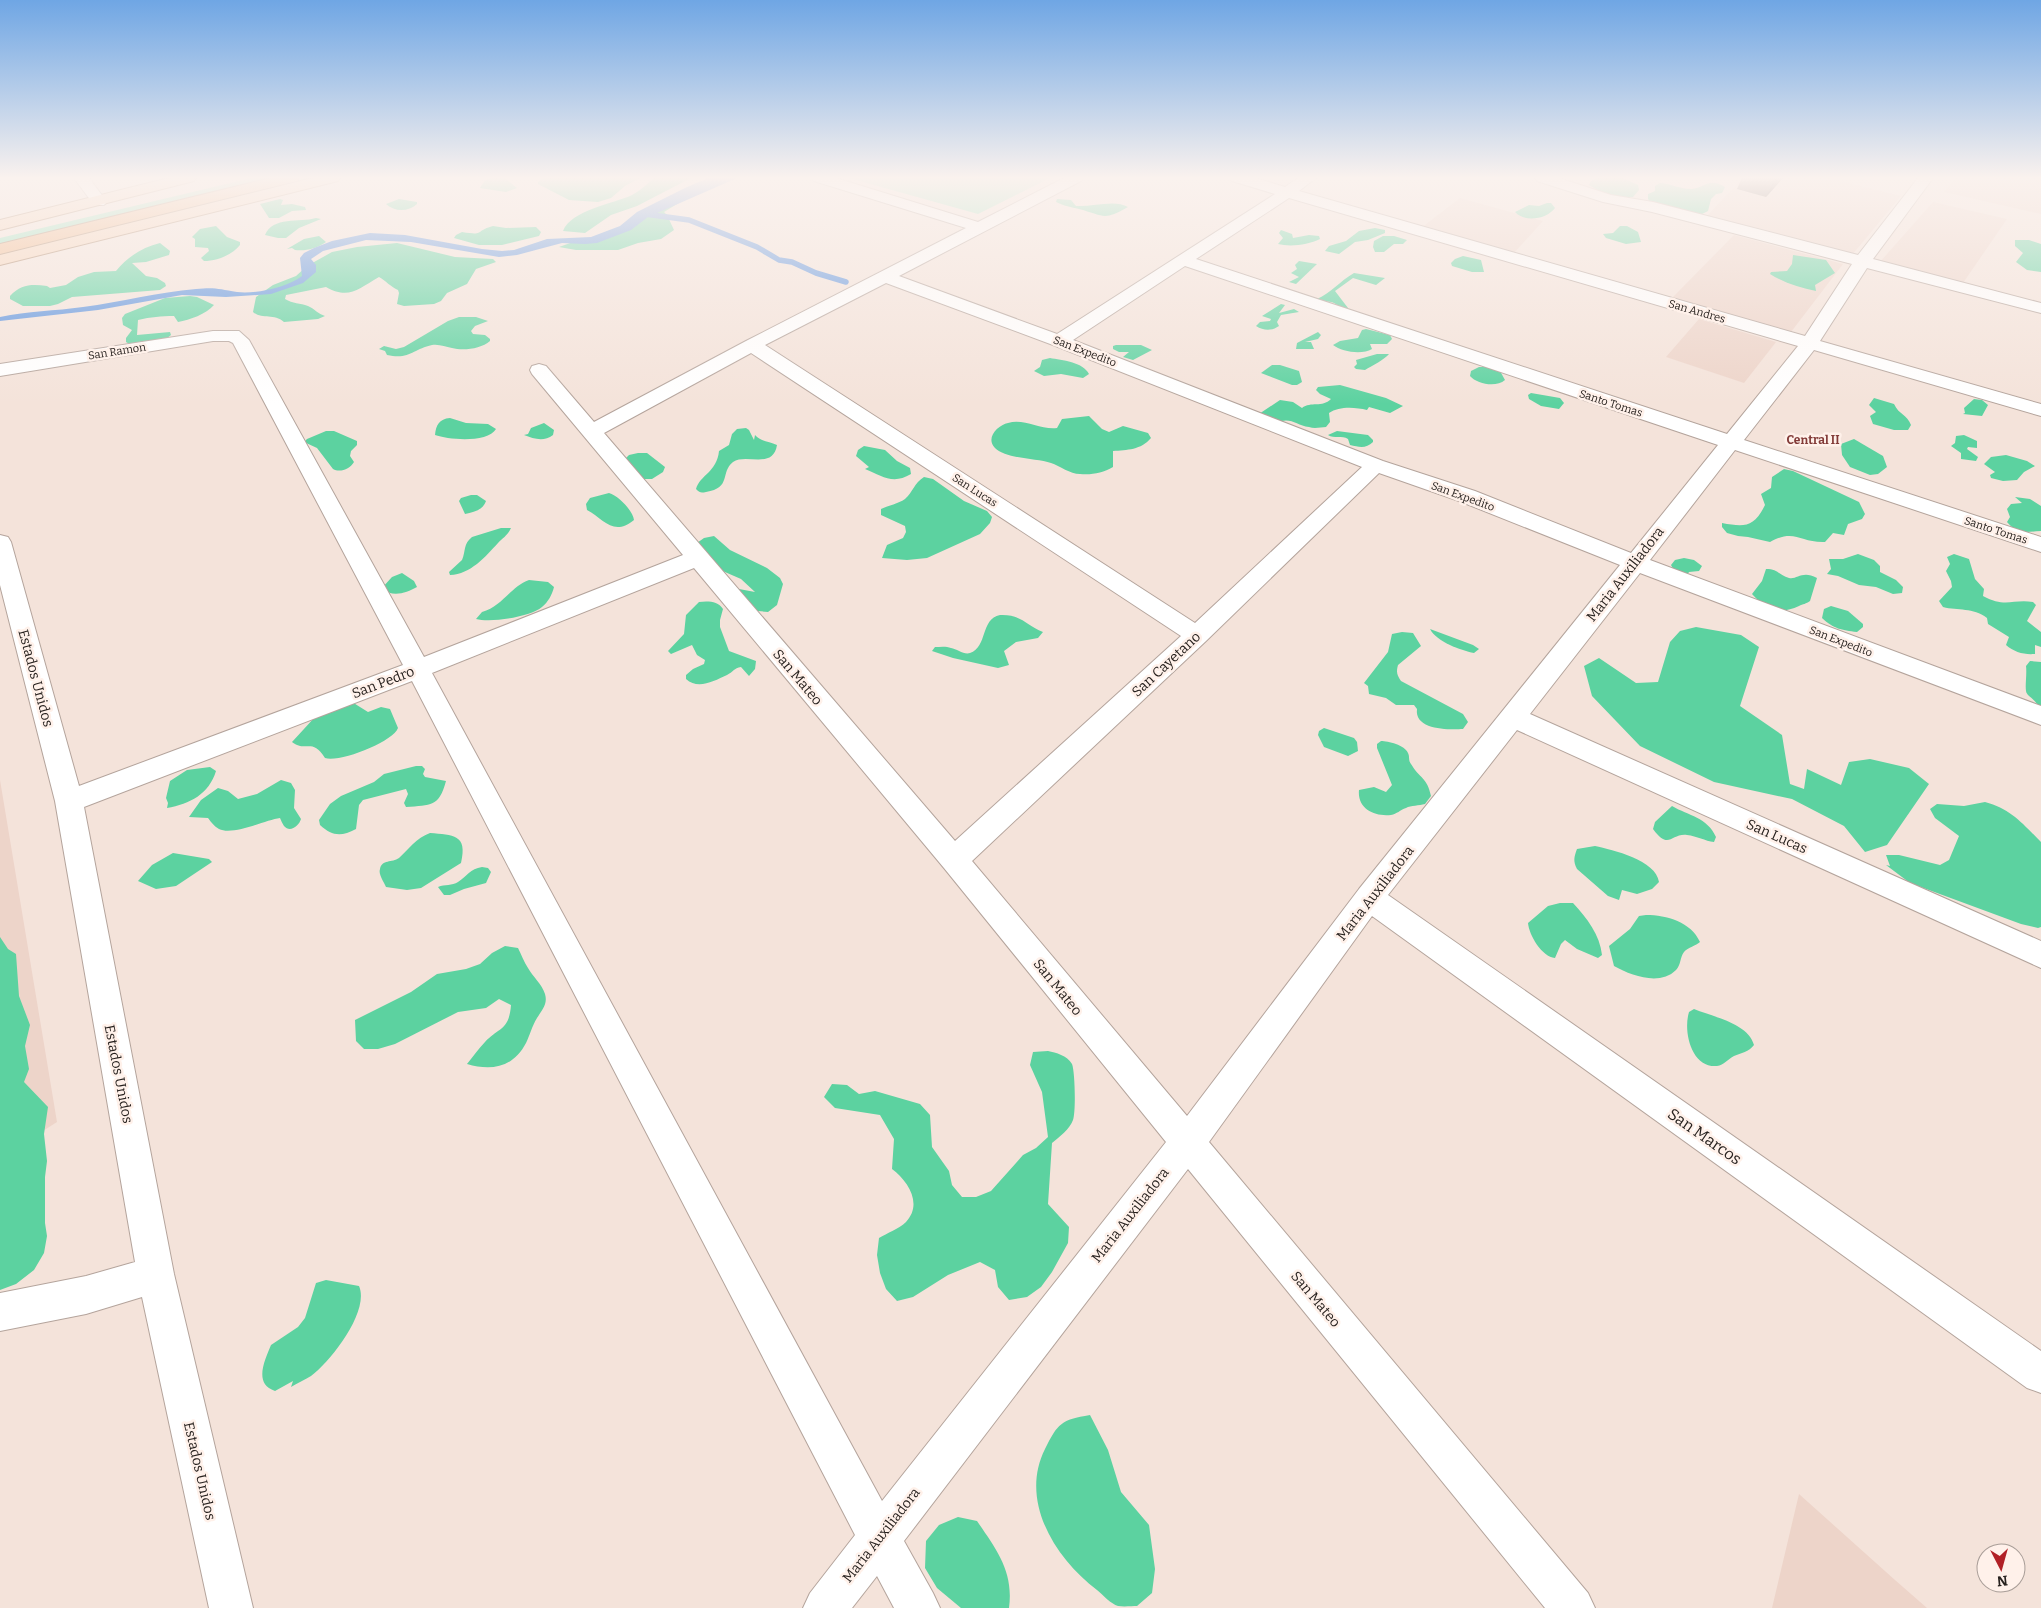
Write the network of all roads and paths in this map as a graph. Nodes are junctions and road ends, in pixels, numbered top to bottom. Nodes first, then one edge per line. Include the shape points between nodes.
1 (28, 253) edge
2 (928, 253) edge
3 (1193, 253) edge
4 (1497, 253) edge
5 (1828, 253) edge
6 (1869, 253) edge
7 (0, 260) edge
8 (1182, 260) junction
9 (1862, 262) junction
10 (884, 276) junction
11 (2041, 308) edge
12 (1059, 340) junction
13 (1809, 344) junction
14 (752, 345) junction
15 (0, 370) edge
16 (539, 370) dead end
17 (2041, 410) edge
18 (591, 432) junction
19 (1730, 442) junction
20 (1376, 465) junction
21 (0, 542) edge
22 (2041, 545) edge
23 (696, 558) junction
24 (1635, 563) junction
25 (1197, 635) junction
26 (418, 668) junction
27 (2041, 716) edge
28 (1512, 718) junction
29 (68, 801) junction
30 (954, 860) junction
31 (1369, 898) junction
32 (2041, 955) edge
33 (1187, 1143) junction
34 (156, 1274) junction
35 (0, 1312) edge
36 (2041, 1374) edge
37 (879, 1538) junction
38 (231, 1608) edge
39 (824, 1608) edge
40 (918, 1608) edge
41 (1574, 1608) edge

1 - 7 main road
2 - 10 street
3 - 8 street
4 - 13 street, San Andres
5 - 9 street
6 - 9 street, Maria Auxiliadora
8 - 12 street
8 - 19 street, Santo Tomas
9 - 11 street
9 - 13 street, Maria Auxiliadora
10 - 12 street, San Expedito
10 - 14 street
12 - 20 street, San Expedito
13 - 17 street, San Andres
13 - 19 street, Maria Auxiliadora
14 - 18 street
14 - 25 street, San Lucas
15 - 26 street, San Ramon via 233,335 240,340
16 - 18 street, San Mateo
18 - 23 street, San Mateo
19 - 22 street, Santo Tomas
19 - 24 street, Maria Auxiliadora
20 - 24 street, San Expedito via 1467,496
20 - 25 street, San Cayetano
21 - 29 street, Estados Unidos
23 - 26 street, San Pedro
23 - 30 street, San Mateo
24 - 27 street, San Expedito
24 - 28 street, Maria Auxiliadora
25 - 30 street, San Cayetano
26 - 29 street, San Pedro
26 - 37 street
28 - 31 street, Maria Auxiliadora
28 - 32 street, San Lucas
29 - 34 street, Estados Unidos
30 - 33 street, San Mateo
31 - 33 street, Maria Auxiliadora
31 - 36 street, San Marcos
33 - 37 street, Maria Auxiliadora
33 - 41 street, San Mateo
34 - 35 street via 86,1295
34 - 38 street, Estados Unidos
37 - 39 street, Maria Auxiliadora
37 - 40 street

